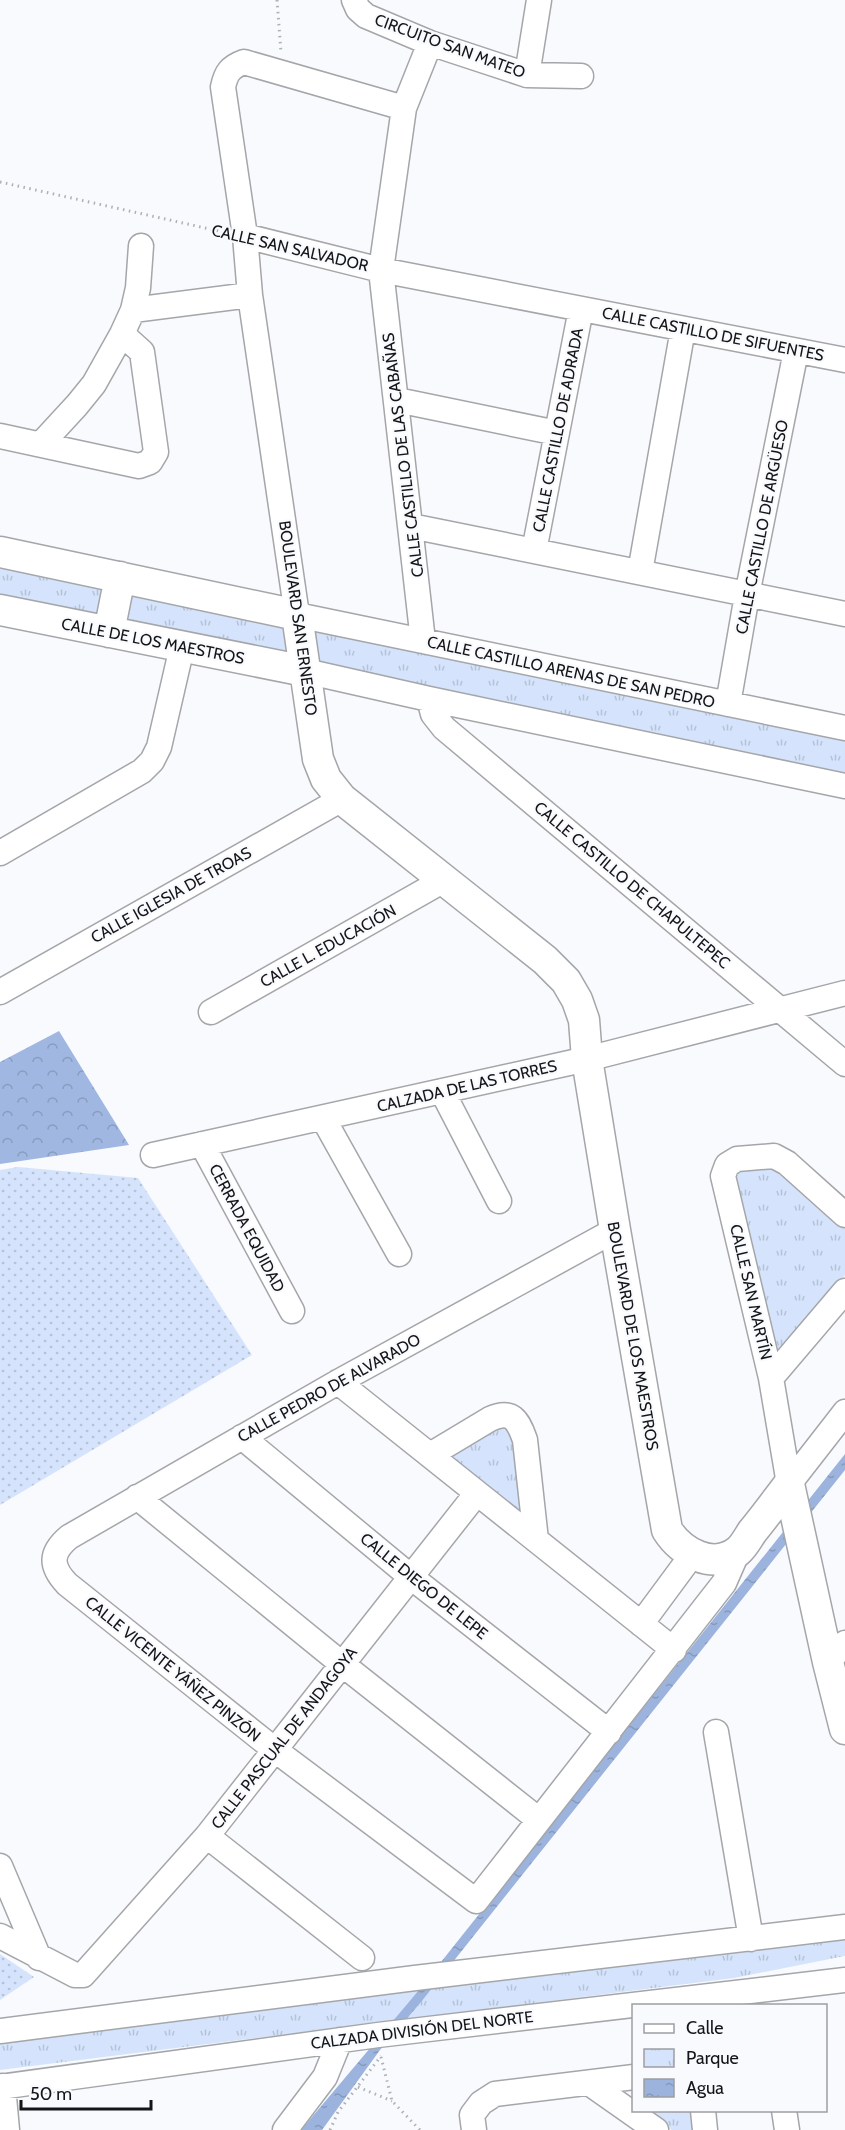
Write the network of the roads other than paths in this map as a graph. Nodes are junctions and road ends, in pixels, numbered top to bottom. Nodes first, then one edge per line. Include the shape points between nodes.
1 (539, 0) edge
2 (356, 4) edge
3 (430, 43) junction
4 (527, 75) junction
5 (580, 76) dead end
6 (404, 108) junction
7 (245, 236) junction
8 (141, 246) dead end
9 (381, 270) junction
10 (250, 295) junction
11 (581, 309) junction
12 (133, 310) junction
13 (683, 329) junction
14 (122, 334) junction
15 (796, 351) junction
16 (845, 360) edge
17 (397, 400) junction
18 (557, 433) junction
19 (0, 436) edge
20 (42, 443) junction
21 (411, 526) junction
22 (534, 551) junction
23 (0, 552) edge
24 (640, 572) junction
25 (120, 577) junction
26 (747, 595) junction
27 (0, 610) edge
28 (845, 614) edge
29 (297, 615) junction
30 (109, 632) junction
31 (423, 641) junction
32 (182, 647) junction
33 (305, 671) junction
34 (429, 699) junction
35 (728, 704) junction
36 (845, 728) edge
37 (845, 786) edge
38 (342, 799) junction
39 (0, 853) edge
40 (444, 880) junction
41 (0, 992) edge
42 (845, 993) edge
43 (780, 1009) junction
44 (211, 1012) dead end
45 (843, 1058) edge
46 (587, 1059) junction
47 (442, 1091) junction
48 (323, 1118) junction
49 (202, 1144) junction
50 (153, 1155) dead end
51 (500, 1201) dead end
52 (845, 1215) edge
53 (615, 1230) junction
54 (399, 1254) dead end
55 (845, 1291) edge
56 (292, 1311) dead end
57 (771, 1378) junction
58 (338, 1382) junction
59 (845, 1412) edge
60 (242, 1437) junction
61 (430, 1455) junction
62 (477, 1493) junction
63 (792, 1495) junction
64 (137, 1497) junction
65 (536, 1540) junction
66 (738, 1551) junction
67 (692, 1555) junction
68 (54, 1559) joint
69 (411, 1577) junction
70 (641, 1624) junction
71 (674, 1650) junction
72 (836, 1653) edge
73 (342, 1664) junction
74 (845, 1729) edge
75 (609, 1732) junction
76 (716, 1732) dead end
77 (275, 1750) junction
78 (540, 1820) junction
79 (207, 1836) junction
80 (0, 1866) edge
81 (845, 1927) edge
82 (0, 1936) edge
83 (751, 1939) junction
84 (39, 1958) junction
85 (362, 1958) dead end
86 (845, 1980) edge
87 (763, 1997) edge
88 (702, 2004) edge
89 (632, 2012) edge
90 (0, 2031) edge
91 (340, 2040) junction
92 (632, 2077) edge
93 (589, 2083) junction
94 (1, 2086) edge
95 (703, 2112) edge
96 (784, 2112) edge
97 (7, 2130) edge
98 (285, 2130) edge
99 (474, 2130) edge
100 (656, 2130) edge
101 (705, 2130) edge
102 (787, 2130) edge

1 - 4 street
2 - 3 street, CIRCUITO SAN MATEO via 366,16
3 - 4 street, CIRCUITO SAN MATEO
3 - 6 street, CALLE CASTILLO DE LAS CABAÑAS
4 - 5 street, CIRCUITO SAN MATEO
6 - 7 street, BOULEVARD SAN ERNESTO via 244,62 233,65 223,87
6 - 9 street, CALLE CASTILLO DE LAS CABAÑAS
7 - 9 street, CALLE SAN SALVADOR
7 - 10 street, BOULEVARD SAN ERNESTO
8 - 12 street
9 - 11 street, CALLE SAN SALVADOR
9 - 17 street, CALLE CASTILLO DE LAS CABAÑAS
10 - 12 street
10 - 29 street, BOULEVARD SAN ERNESTO
11 - 13 street, CALLE CASTILLO DE SIFUENTES
11 - 18 street, CALLE CASTILLO DE ADRADA
12 - 14 street
13 - 15 street, CALLE CASTILLO DE SIFUENTES
13 - 24 street
14 - 20 street via 94,384
14 - 20 street via 142,352 156,452 150,462 139,466
15 - 16 street, CALLE CASTILLO DE SIFUENTES
15 - 26 street, CALLE CASTILLO DE ARGÜESO
17 - 18 street
17 - 21 street, CALLE CASTILLO DE LAS CABAÑAS
18 - 22 street, CALLE CASTILLO DE ADRADA
19 - 20 street
21 - 22 street
21 - 31 street, CALLE CASTILLO DE LAS CABAÑAS
22 - 24 street
23 - 25 main road
24 - 26 street
25 - 29 main road
25 - 30 main road
26 - 28 street
26 - 35 street, CALLE CASTILLO DE ARGÜESO
27 - 30 main road, CALLE DE LOS MAESTROS
29 - 31 street, CALLE CASTILLO ARENAS DE SAN PEDRO
29 - 33 main road, BOULEVARD SAN ERNESTO
30 - 32 main road, CALLE DE LOS MAESTROS
31 - 35 street, CALLE CASTILLO ARENAS DE SAN PEDRO
32 - 33 main road, CALLE DE LOS MAESTROS
32 - 39 street via 159,747 152,761 142,771
33 - 34 street
33 - 38 main road, BOULEVARD SAN ERNESTO via 318,759
34 - 37 street
34 - 43 street, CALLE CASTILLO DE CHAPULTEPEC via 433,714 444,728
35 - 36 street, CALLE CASTILLO ARENAS DE SAN PEDRO
38 - 40 main road, BOULEVARD SAN ERNESTO
38 - 41 street, CALLE IGLESIA DE TROAS
40 - 44 street, CALLE L. EDUCACIÓN
40 - 46 main road, BOULEVARD SAN ERNESTO via 566,981 584,1020
42 - 43 street, CALZADA DE LAS TORRES
43 - 45 street, CALLE CASTILLO DE CHAPULTEPEC
43 - 46 street, CALZADA DE LAS TORRES
46 - 47 street, CALZADA DE LAS TORRES
46 - 53 main road, BOULEVARD DE LOS MAESTROS
47 - 48 street, CALZADA DE LAS TORRES
47 - 51 street
48 - 49 street, CALZADA DE LAS TORRES
48 - 54 street
49 - 50 street, CALZADA DE LAS TORRES
49 - 56 street, CERRADA EQUIDAD
52 - 57 street, CALLE SAN MARTÍN via 774,1156 738,1158 727,1165 723,1176
53 - 58 street, CALLE PEDRO DE ALVARADO
53 - 67 main road, BOULEVARD DE LOS MAESTROS via 667,1530 675,1543
55 - 57 street, CALLE SAN MARTÍN
57 - 63 street
58 - 60 street, CALLE PEDRO DE ALVARADO
58 - 61 street
59 - 63 street
60 - 64 street, CALLE PEDRO DE ALVARADO
60 - 69 street, CALLE DIEGO DE LEPE
61 - 62 street
61 - 65 street via 500,1414 512,1416 525,1440
62 - 65 street
62 - 69 street, CALLE PASCUAL DE ANDAGOYA
63 - 66 main road
63 - 72 main road
64 - 68 street, CALLE PEDRO DE ALVARADO via 69,1537 58,1546
64 - 73 street
65 - 70 street
66 - 67 main road via 722,1558
66 - 71 street via 724,1583
67 - 70 street
68 - 77 street, CALLE VICENTE YÁÑEZ PINZÓN via 57,1574 67,1584
69 - 73 street, CALLE PASCUAL DE ANDAGOYA
69 - 75 street, CALLE DIEGO DE LEPE
70 - 71 street
71 - 75 street
72 - 74 main road
73 - 77 street, CALLE PASCUAL DE ANDAGOYA
73 - 78 street
75 - 78 street
76 - 83 street
77 - 78 street, CALLE VICENTE YÁÑEZ PINZÓN via 476,1901
77 - 79 street, CALLE PASCUAL DE ANDAGOYA
79 - 84 street, CALLE PASCUAL DE ANDAGOYA via 83,1975
79 - 85 street
80 - 84 street
81 - 83 street
82 - 84 street
83 - 90 street
86 - 87 street, CALZADA DIVISIÓN DEL NORTE
87 - 88 street, CALZADA DIVISIÓN DEL NORTE
89 - 91 street, CALZADA DIVISIÓN DEL NORTE via 395,2039
91 - 94 street, CALZADA DIVISIÓN DEL NORTE
91 - 98 street via 326,2077
92 - 93 street
93 - 99 street via 495,2094 472,2115
93 - 100 street
94 - 97 street
95 - 101 street
96 - 102 street

